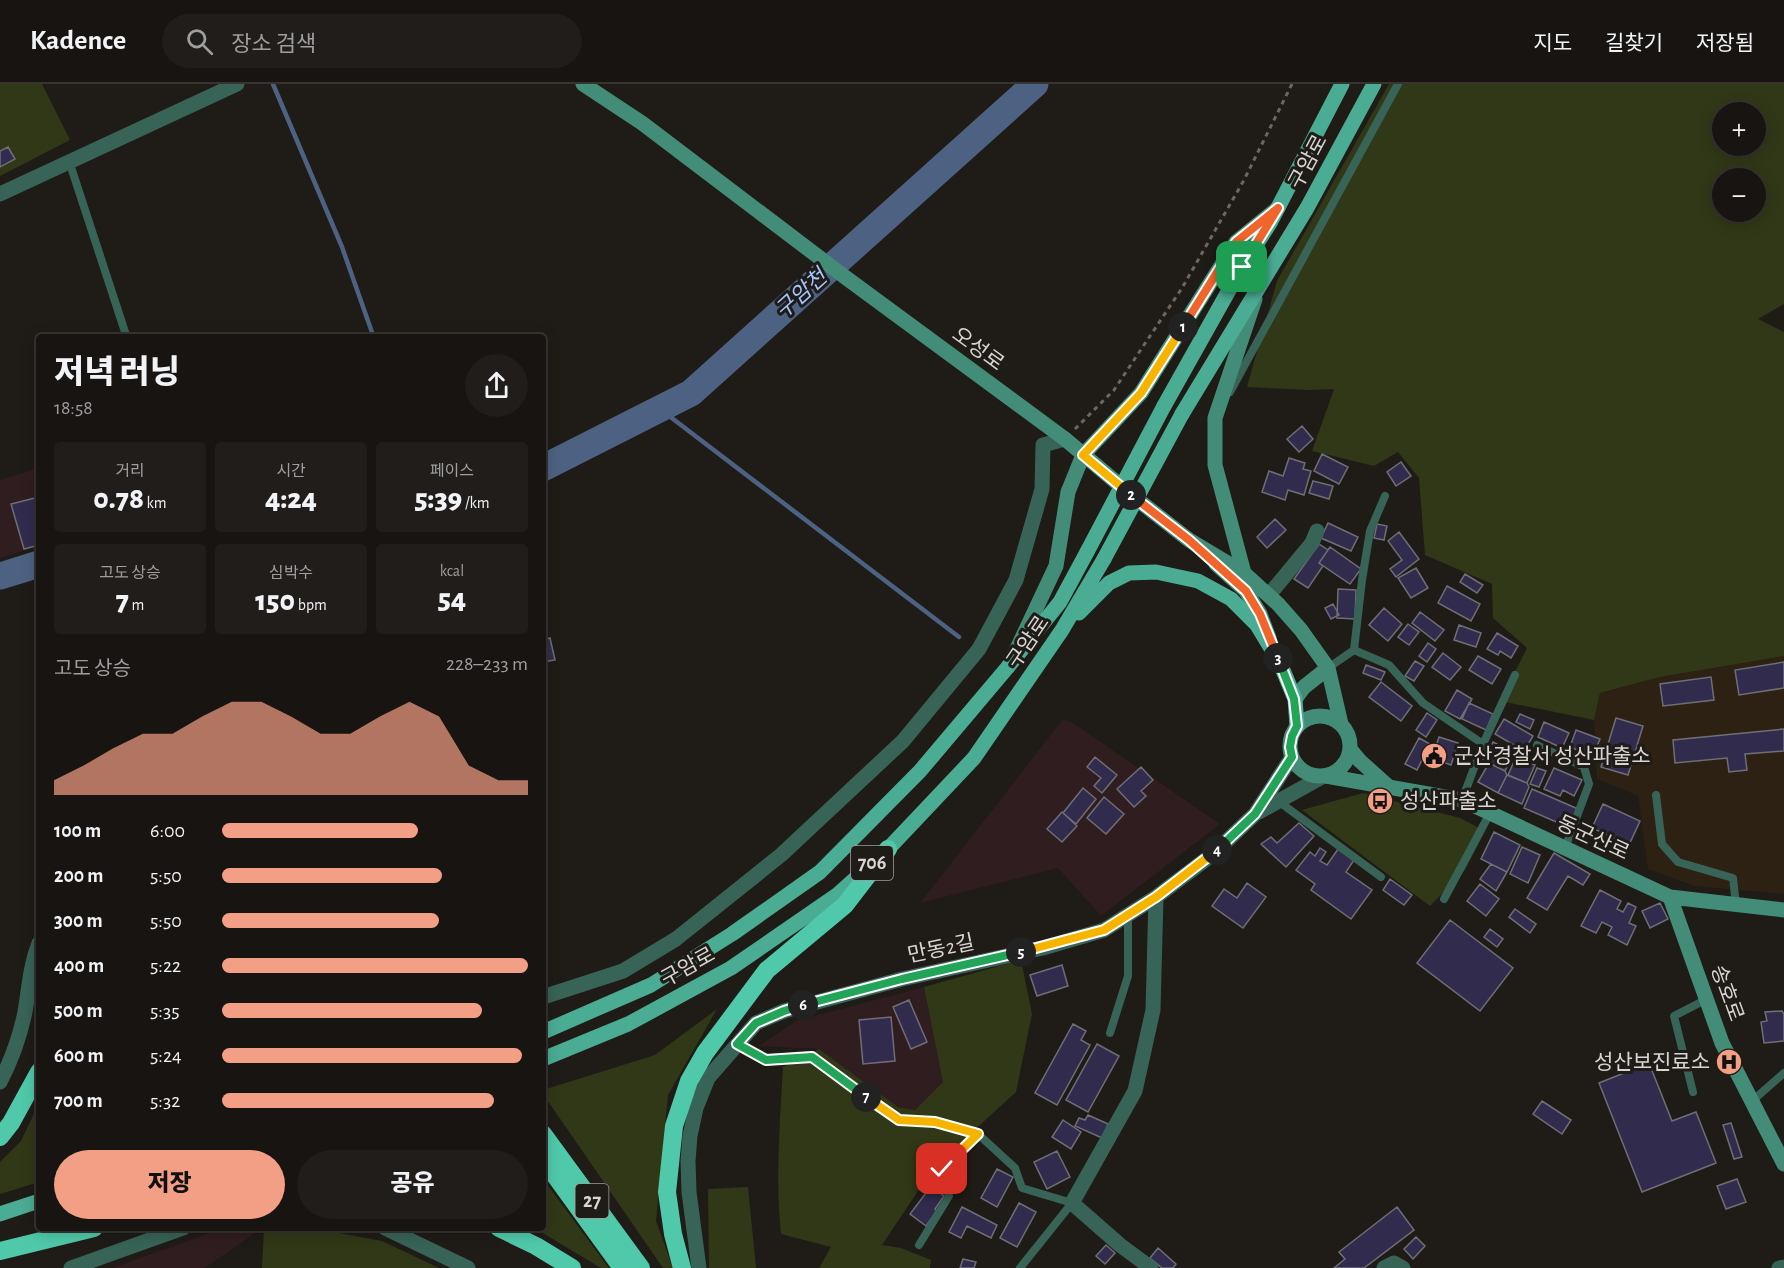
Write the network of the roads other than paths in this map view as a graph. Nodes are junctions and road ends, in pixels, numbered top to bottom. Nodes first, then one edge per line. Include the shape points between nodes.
1 (237, 84) edge
2 (583, 84) edge
3 (1342, 84) edge
4 (1374, 84) edge
5 (1398, 84) edge
6 (69, 161) junction
7 (0, 194) edge
8 (1278, 208) junction
9 (1257, 294) junction
10 (126, 334) edge
11 (1215, 418) junction
12 (1065, 439) junction
13 (1083, 455) junction
14 (1385, 496) dead end
15 (1317, 531) dead end
16 (1189, 540) junction
17 (1244, 573) junction
18 (1269, 595) junction
19 (1062, 630) junction
20 (1354, 650) junction
21 (1280, 663) junction
22 (1007, 668) junction
23 (1328, 668) junction
24 (1515, 675) dead end
25 (1294, 699) junction
26 (1341, 724) junction
27 (1297, 726) junction
28 (1483, 744) junction
29 (1537, 745) dead end
30 (1350, 749) junction
31 (1292, 757) junction
32 (1324, 776) junction
33 (1389, 787) junction
34 (1656, 795) dead end
35 (1462, 800) junction
36 (1278, 801) junction
37 (1490, 813) junction
38 (1255, 814) junction
39 (1565, 848) junction
40 (888, 849) junction
41 (1381, 877) dead end
42 (1156, 897) junction
43 (1670, 897) junction
44 (1444, 899) dead end
45 (1736, 905) junction
46 (1784, 910) edge
47 (1128, 915) junction
48 (36, 950) edge
49 (546, 996) edge
50 (1707, 999) junction
51 (546, 1031) edge
52 (1110, 1032) dead end
53 (737, 1044) junction
54 (546, 1058) edge
55 (1784, 1073) edge
56 (36, 1077) edge
57 (0, 1082) edge
58 (1693, 1092) dead end
59 (1752, 1101) junction
60 (978, 1134) junction
61 (0, 1137) edge
62 (546, 1138) edge
63 (546, 1163) edge
64 (1784, 1164) edge
65 (36, 1202) edge
66 (1072, 1203) junction
67 (0, 1214) edge
68 (48, 1231) edge
69 (81, 1231) edge
70 (175, 1231) edge
71 (391, 1231) edge
72 (505, 1231) edge
73 (918, 1245) dead end
74 (0, 1250) edge
75 (1784, 1267) edge
76 (71, 1268) edge
77 (468, 1268) edge
78 (572, 1268) edge
79 (622, 1268) edge
80 (641, 1268) edge
81 (682, 1268) edge
82 (699, 1268) edge
83 (1020, 1268) edge
84 (1151, 1268) edge
85 (1384, 1268) edge
86 (1403, 1268) edge
87 (1779, 1268) edge

1 - 6 street
2 - 12 main road, 오성로 via 642,123
3 - 8 main road, 구암로 / 706
4 - 9 main road, 구암로 / 706
5 - 11 lane
6 - 7 street
6 - 10 lane
8 - 13 main road via 1236,242 1141,393
8 - 22 main road, 구암로 / 706, bridge via 1164,406 1060,602
9 - 11 main road
9 - 19 main road, 구암로 / 706, bridge via 1182,414
11 - 17 main road via 1215,465
12 - 13 main road, 오성로
12 - 49 street via 1043,445 1042,489 1016,580 980,649 903,741 782,855 676,939 623,971
13 - 16 main road, 오성로
13 - 22 main road via 1068,492 1056,566
14 - 20 lane via 1370,531
15 - 18 street via 1312,543
16 - 17 main road, 오성로
16 - 21 main road via 1246,591
17 - 18 main road, 오성로
18 - 23 main road, 오성로
19 - 21 main road via 1109,583 1129,573 1172,574 1198,581 1231,599 1257,625
19 - 40 main road, 구암로 / 706 via 974,758
20 - 23 lane
20 - 28 lane via 1389,665 1423,703
21 - 25 main road
22 - 51 main road, 구암로 / 706 via 920,771 820,872 651,985
23 - 25 main road
23 - 26 main road
24 - 28 lane
25 - 27 main road
26 - 27 main road via 1323,716
26 - 30 main road
27 - 31 main road via 1290,747
28 - 35 lane
29 - 39 lane via 1584,767 1589,784
30 - 32 main road via 1343,766
30 - 33 main road
31 - 32 main road via 1298,768 1309,775
31 - 38 street
32 - 33 main road, 동군산로
32 - 36 street
33 - 35 main road, 동군산로
34 - 45 lane via 1662,844 1678,862 1733,878
35 - 37 main road, 동군산로
36 - 38 street
36 - 41 lane
37 - 39 main road, 동군산로
37 - 44 lane
38 - 42 street, 만동2길 via 1213,854
39 - 43 main road, 동군산로
40 - 54 main road, 구암로 / 706 via 837,895 731,968 628,1024
40 - 81 highway via 845,905 767,970 705,1053 689,1081 674,1126 667,1192
42 - 47 street, 만동2길
42 - 66 street via 1153,1010 1135,1091
43 - 45 main road, 동군산로
43 - 50 main road, 송호로
45 - 46 main road, 동군산로
47 - 52 lane via 1128,976
47 - 53 street, 만동2길 via 1104,930 1043,948 902,979 784,1011 756,1023
48 - 57 street via 24,1012
50 - 58 lane via 1674,1016
50 - 59 main road, 송호로 via 1722,1043
53 - 60 lane via 766,1060 812,1057 899,1120 935,1122
53 - 82 street, 만동2길 via 708,1078 690,1136 689,1192
55 - 59 lane
56 - 61 highway
59 - 64 main road, 송호로
60 - 66 lane via 1015,1168 1022,1188
60 - 73 lane via 942,1169 949,1196
62 - 80 highway, 27
63 - 79 highway
65 - 67 main road
66 - 83 lane
66 - 84 street
68 - 74 main road
69 - 74 highway
70 - 76 street
71 - 77 street
72 - 78 highway
75 - 87 street
85 - 86 street via 1394,1263

